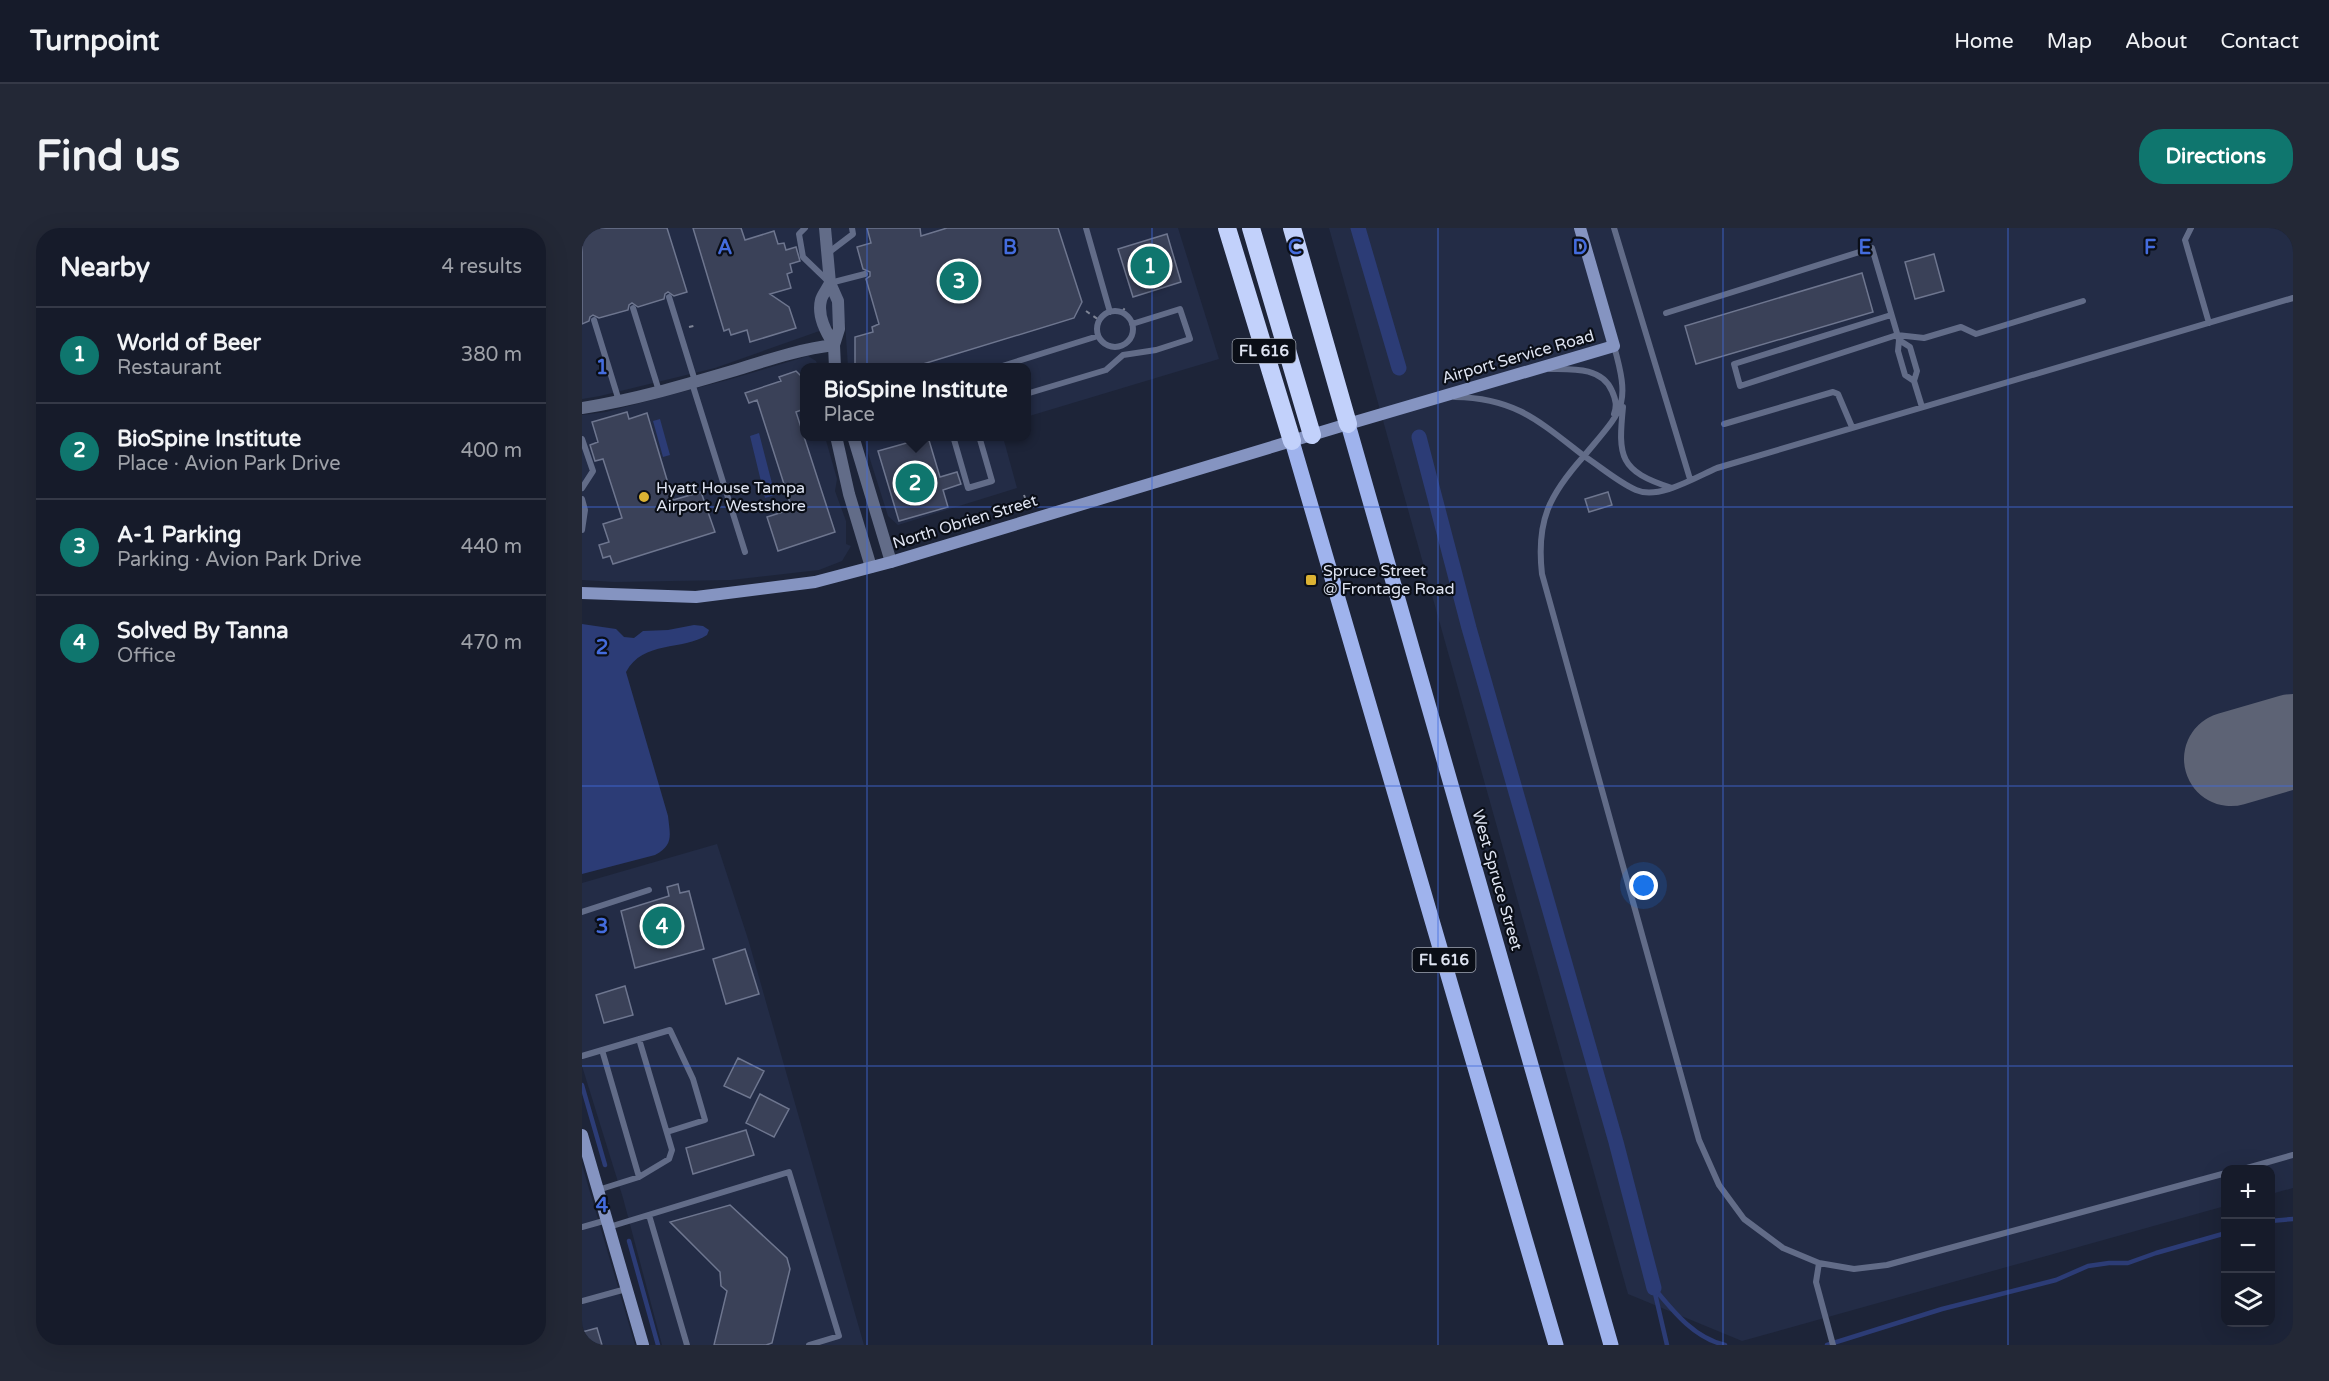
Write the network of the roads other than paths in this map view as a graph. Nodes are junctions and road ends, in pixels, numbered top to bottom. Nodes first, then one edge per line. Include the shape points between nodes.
1 (805, 228) edge
2 (825, 228) edge
3 (852, 228) edge
4 (1086, 228) edge
5 (1212, 228) edge
6 (1227, 228) edge
7 (1251, 228) edge
8 (1292, 228) edge
9 (1580, 228) edge
10 (1614, 228) edge
11 (2191, 228) edge
12 (828, 253) junction
13 (1236, 260) junction
14 (865, 274) dead end
15 (830, 283) junction
16 (669, 297) dead end
17 (2293, 298) edge
18 (2083, 301) dead end
19 (633, 308) dead end
20 (1110, 312) junction
21 (1666, 313) dead end
22 (1891, 315) junction
23 (594, 320) dead end
24 (2209, 323) junction
25 (1132, 324) junction
26 (1098, 336) junction
27 (1898, 337) junction
28 (834, 345) junction
29 (1614, 346) junction
30 (1121, 347) junction
31 (1123, 355) junction
32 (835, 363) edge
33 (1012, 363) edge
34 (1538, 369) junction
35 (1914, 381) junction
36 (693, 382) junction
37 (1623, 390) junction
38 (659, 391) junction
39 (1031, 392) edge
40 (1442, 397) junction
41 (619, 401) junction
42 (1922, 407) junction
43 (582, 408) edge
44 (1611, 423) junction
45 (1348, 424) junction
46 (1724, 424) dead end
47 (1851, 428) junction
48 (1312, 435) junction
49 (582, 439) edge
50 (837, 441) edge
51 (855, 441) edge
52 (954, 441) edge
53 (980, 441) edge
54 (1292, 441) junction
55 (1584, 456) junction
56 (1690, 479) junction
57 (582, 488) edge
58 (1672, 488) junction
59 (582, 499) edge
60 (582, 530) edge
61 (745, 552) dead end
62 (891, 562) junction
63 (871, 567) junction
64 (582, 593) edge
65 (649, 890) dead end
66 (582, 912) edge
67 (639, 1039) junction
68 (602, 1050) junction
69 (582, 1056) edge
70 (667, 1132) junction
71 (582, 1135) edge
72 (2293, 1155) edge
73 (2258, 1165) edge
74 (2221, 1174) edge
75 (639, 1177) junction
76 (598, 1190) junction
77 (649, 1215) junction
78 (608, 1223) junction
79 (582, 1227) edge
80 (1819, 1263) junction
81 (627, 1288) junction
82 (582, 1301) edge
83 (643, 1345) edge
84 (687, 1345) edge
85 (809, 1345) edge
86 (1556, 1345) edge
87 (1611, 1345) edge
88 (1833, 1345) edge

1 - 15 lane via 799,234 803,257
2 - 12 street
3 - 12 lane via 853,234
4 - 20 lane
5 - 13 highway
6 - 13 highway, FL 616
7 - 48 highway
8 - 45 highway, FL 616
9 - 29 street, Airport Service Road
10 - 56 lane
11 - 24 lane via 2185,240
12 - 15 street
13 - 54 highway, FL 616
14 - 15 lane
15 - 28 street via 821,300 823,326
16 - 36 lane
17 - 24 lane
18 - 27 lane via 1976,334 1961,327 1924,338
19 - 38 lane
20 - 25 lane via 1122,312
20 - 26 lane via 1099,320
21 - 22 lane via 1872,248
22 - 27 lane
22 - 27 lane via 1734,364 1740,386
23 - 41 lane
24 - 42 lane
25 - 30 lane via 1131,338
25 - 31 lane via 1180,309 1190,339
26 - 30 lane via 1111,348
26 - 33 lane
27 - 35 lane via 1905,375
27 - 35 lane via 1910,347 1917,371
28 - 32 street
28 - 36 street via 809,348
29 - 34 street, Airport Service Road
29 - 37 lane
30 - 31 lane
31 - 39 lane via 1106,370
34 - 40 street, Airport Service Road
34 - 44 lane via 1585,371 1601,376 1617,405
35 - 42 lane
36 - 38 street
36 - 61 lane
37 - 44 lane via 1620,410
37 - 58 lane via 1621,453 1644,477
38 - 41 street
40 - 45 street, Airport Service Road
40 - 55 lane via 1502,402 1529,415
41 - 43 street
42 - 47 lane
44 - 55 lane
45 - 48 street, North Obrien Street
45 - 87 main road, West Spruce Street / FL 616
46 - 47 lane via 1833,392 1838,394
47 - 56 lane
48 - 54 street, North Obrien Street
49 - 57 lane via 593,471
50 - 63 street
51 - 62 street
52 - 53 lane via 968,488 992,481
54 - 62 street, North Obrien Street
54 - 86 main road, FL 616
55 - 58 lane via 1636,490 1651,493
55 - 80 lane via 1548,508 1541,531 1542,574 1699,1140 1719,1185 1744,1219 1783,1248
56 - 58 lane
59 - 60 lane
62 - 63 street, North Obrien Street
63 - 64 street, North Obrien Street via 815,582 696,597
65 - 66 lane
67 - 68 lane
67 - 70 lane
67 - 70 lane via 670,1030 696,1089 705,1120
68 - 69 lane
68 - 75 lane
70 - 75 lane via 672,1150 669,1159
71 - 76 street
72 - 73 lane
74 - 80 lane via 1887,1265 1854,1269
75 - 76 lane
76 - 78 street
77 - 78 lane
77 - 84 lane
77 - 85 lane via 789,1172 839,1336
78 - 79 lane
78 - 81 street
80 - 88 lane via 1816,1282
81 - 82 lane
81 - 83 street

